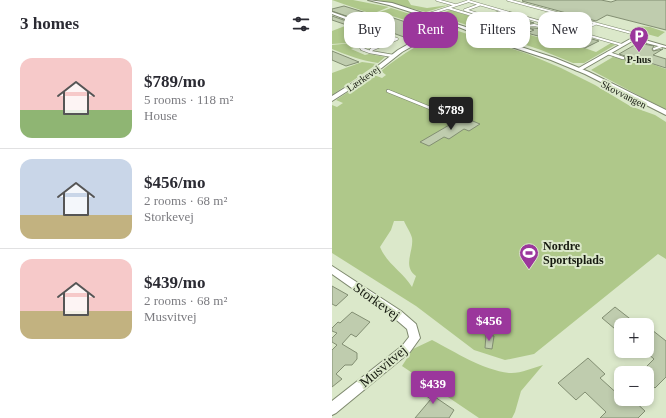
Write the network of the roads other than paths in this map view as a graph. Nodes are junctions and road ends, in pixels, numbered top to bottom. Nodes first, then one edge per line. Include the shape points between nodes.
1 (363, 0) edge
2 (370, 0) edge
3 (437, 0) edge
4 (472, 0) edge
5 (508, 0) edge
6 (522, 0) edge
7 (468, 1) junction
8 (517, 2) junction
9 (480, 4) junction
10 (456, 5) junction
11 (394, 6) junction
12 (448, 8) junction
13 (503, 11) joint
14 (416, 12) edge
15 (436, 12) edge
16 (472, 12) edge
17 (466, 13) edge
18 (332, 14) edge
19 (344, 18) edge
20 (538, 21) edge
21 (595, 24) junction
22 (592, 25) edge
23 (458, 26) edge
24 (639, 35) joint
25 (592, 36) edge
26 (632, 39) junction
27 (622, 45) junction
28 (664, 46) edge
29 (405, 48) edge
30 (654, 49) dead end
31 (370, 52) junction
32 (608, 53) junction
33 (393, 56) junction
34 (623, 58) dead end
35 (580, 71) junction
36 (388, 91) dead end
37 (332, 99) edge
38 (440, 112) dead end
39 (666, 113) edge
40 (666, 117) edge
41 (332, 269) edge
42 (415, 338) joint
43 (332, 409) edge

1 - 11 street, Skovvangen
2 - 11 street, Skovvangen
3 - 10 lane
4 - 7 lane
5 - 8 lane
6 - 8 lane
7 - 9 lane
7 - 10 lane
8 - 21 lane
9 - 13 lane
9 - 16 lane via 465,10
10 - 12 lane
11 - 14 street, Skovvangen
12 - 15 lane
12 - 17 lane
13 - 20 lane
18 - 19 street
21 - 22 lane
21 - 24 lane
23 - 35 street, Skovvangen
24 - 26 street
25 - 27 lane
26 - 27 street
26 - 28 street
27 - 32 street
28 - 30 lane
29 - 33 street, Lærkevej
31 - 31 lane, Lærkevej via 371,50 397,40 388,36 361,46 360,48
31 - 33 lane, Lærkevej
32 - 34 lane
32 - 35 street
33 - 37 street, Lærkevej
35 - 39 street, Skovvangen
35 - 40 street, Skovvangen
36 - 38 lane
41 - 42 street, Storkevej via 397,314 412,327
42 - 43 street, Musvitvej via 406,349

